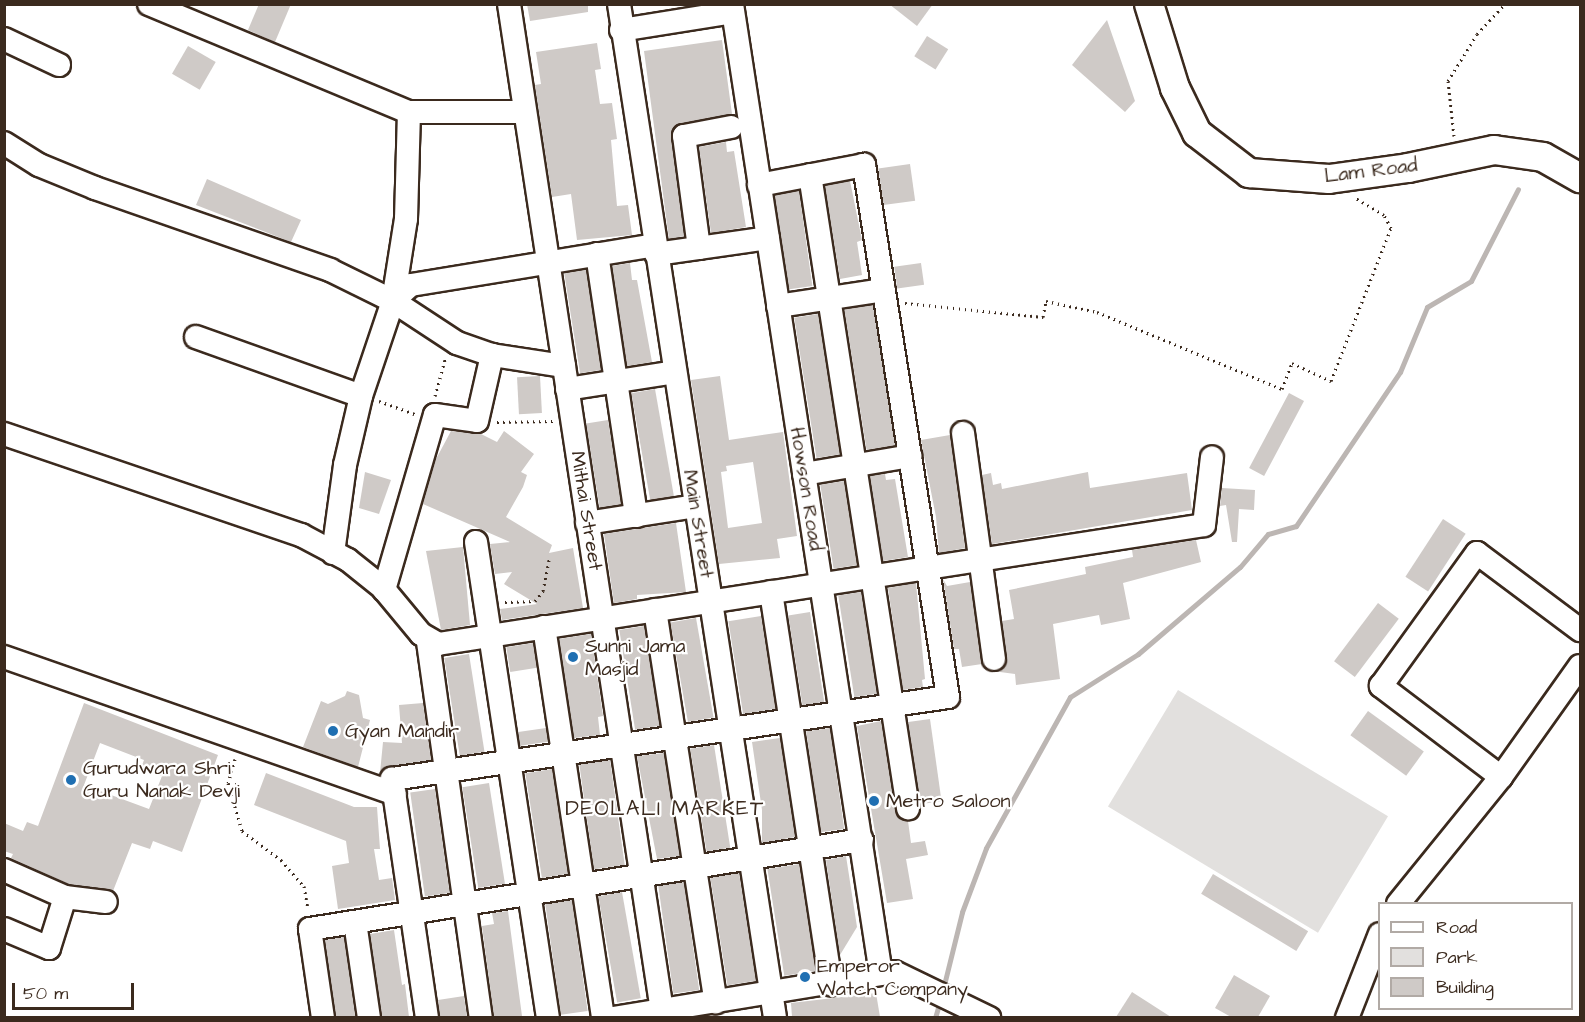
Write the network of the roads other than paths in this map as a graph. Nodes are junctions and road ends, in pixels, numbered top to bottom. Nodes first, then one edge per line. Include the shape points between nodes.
1 (149, 4) edge
2 (508, 4) edge
3 (619, 4) edge
4 (1149, 4) edge
5 (732, 8) edge
6 (621, 30) junction
7 (4, 39) edge
8 (59, 65) dead end
9 (409, 112) junction
10 (525, 112) junction
11 (731, 127) dead end
12 (4, 143) edge
13 (810, 175) junction
14 (1581, 178) edge
15 (759, 185) junction
16 (768, 238) junction
17 (699, 248) junction
18 (656, 249) junction
19 (597, 254) junction
20 (549, 262) junction
21 (885, 295) junction
22 (829, 298) junction
23 (393, 301) junction
24 (778, 306) junction
25 (196, 337) dead end
26 (492, 355) junction
27 (564, 366) junction
28 (675, 372) junction
29 (616, 382) junction
30 (567, 389) junction
31 (367, 398) junction
32 (963, 433) dead end
33 (4, 434) edge
34 (910, 456) junction
35 (1212, 457) dead end
36 (855, 465) junction
37 (804, 474) junction
38 (696, 506) junction
39 (636, 516) junction
40 (587, 523) junction
41 (476, 542) dead end
42 (333, 553) junction
43 (979, 560) junction
44 (927, 568) junction
45 (872, 576) junction
46 (821, 585) junction
47 (384, 590) junction
48 (771, 592) junction
49 (710, 601) junction
50 (655, 610) junction
51 (602, 619) junction
52 (544, 627) junction
53 (1581, 630) edge
54 (490, 635) junction
55 (428, 642) junction
56 (4, 657) edge
57 (994, 659) dead end
58 (1581, 666) edge
59 (892, 705) junction
60 (840, 713) junction
61 (788, 721) junction
62 (730, 729) junction
63 (675, 737) junction
64 (621, 745) junction
65 (562, 754) junction
66 (509, 762) junction
67 (446, 771) junction
68 (1501, 777) junction
69 (395, 794) junction
70 (908, 808) dead end
71 (862, 840) junction
72 (808, 848) junction
73 (751, 858) junction
74 (695, 867) junction
75 (4, 870) edge
76 (641, 876) junction
77 (582, 885) junction
78 (529, 894) junction
79 (65, 897) junction
80 (106, 902) dead end
81 (1399, 902) edge
82 (466, 904) junction
83 (412, 913) junction
84 (355, 922) junction
85 (4, 929) edge
86 (1378, 939) edge
87 (891, 974) junction
88 (831, 984) junction
89 (771, 994) junction
90 (716, 1002) junction
91 (662, 1014) edge
92 (323, 1017) edge
93 (369, 1017) edge
94 (427, 1017) edge
95 (481, 1017) edge
96 (548, 1017) edge
97 (603, 1017) edge
98 (613, 1017) edge
99 (775, 1017) edge
100 (989, 1017) edge
101 (1347, 1017) edge

1 - 9 street
2 - 10 street, Mithai Street
3 - 6 street, Main Street
4 - 14 main road, Lam Road via 1175,88 1197,133 1249,173 1335,178 1494,150 1543,157
5 - 6 street
5 - 15 street, Howson Road
6 - 18 street, Main Street
7 - 8 street
9 - 10 street
9 - 23 street via 406,219
10 - 20 street, Mithai Street
11 - 17 street via 684,136
12 - 23 street via 39,165 95,188 254,241 330,270
13 - 15 street
13 - 21 street via 864,165
13 - 22 street
15 - 16 street, Howson Road
16 - 17 street
16 - 24 street, Howson Road
17 - 18 street
18 - 19 street
18 - 28 street, Main Street
19 - 20 street
19 - 29 street
20 - 23 street via 411,285
20 - 27 street, Mithai Street
21 - 22 street
21 - 34 street
22 - 24 street
22 - 36 street
23 - 26 street via 457,343
23 - 31 street
24 - 37 street, Howson Road
25 - 31 street
26 - 27 street
26 - 47 street via 477,421 435,415 432,419
27 - 30 street, Mithai Street
28 - 29 street
28 - 38 street, Main Street
29 - 30 street
29 - 39 street
30 - 40 street, Mithai Street
31 - 42 street via 345,465
32 - 43 street
33 - 42 street via 301,535
34 - 36 street
34 - 44 street
35 - 43 street via 1204,525
36 - 37 street
36 - 45 street
37 - 46 street, Howson Road
38 - 39 street
38 - 49 street, Main Street
39 - 40 street
40 - 51 street, Mithai Street
41 - 54 street
42 - 47 street
43 - 44 street
43 - 57 street
44 - 45 street
44 - 59 street via 948,697
45 - 46 street
45 - 59 street
46 - 48 street
46 - 60 street, Howson Road
47 - 55 street
48 - 49 street
48 - 61 street
49 - 50 street
49 - 62 street, Main Street
50 - 51 street
50 - 63 street
51 - 52 street
51 - 64 street, Mithai Street
52 - 54 street
52 - 65 street
53 - 68 street via 1477,553 1381,686
54 - 55 street via 438,644
54 - 66 street
55 - 67 street
56 - 69 street
58 - 68 street
59 - 60 street
59 - 70 street
60 - 61 street
60 - 71 street, Howson Road
61 - 62 street
61 - 72 street
62 - 63 street
62 - 73 street, Main Street
63 - 64 street
63 - 74 street
64 - 65 street
64 - 76 street, Mithai Street
65 - 66 street
65 - 77 street
66 - 67 street
66 - 78 street
67 - 69 street via 392,779
67 - 82 street
68 - 81 street
69 - 83 street
71 - 72 street
71 - 87 street, Howson Road
72 - 73 street
72 - 88 street
73 - 74 street
73 - 89 street, Main Street
74 - 76 street
74 - 90 street
75 - 79 street
76 - 77 street
76 - 91 street, Mithai Street
77 - 78 street
77 - 97 street
78 - 82 street
78 - 96 street
79 - 80 street
79 - 85 street via 48,948
82 - 83 street
82 - 95 street
83 - 84 street
83 - 94 street
84 - 92 street via 310,929
84 - 93 street
86 - 101 street
87 - 88 street
87 - 100 street
88 - 89 street
89 - 90 street
89 - 99 street, Main Street
90 - 91 street
91 - 98 street

